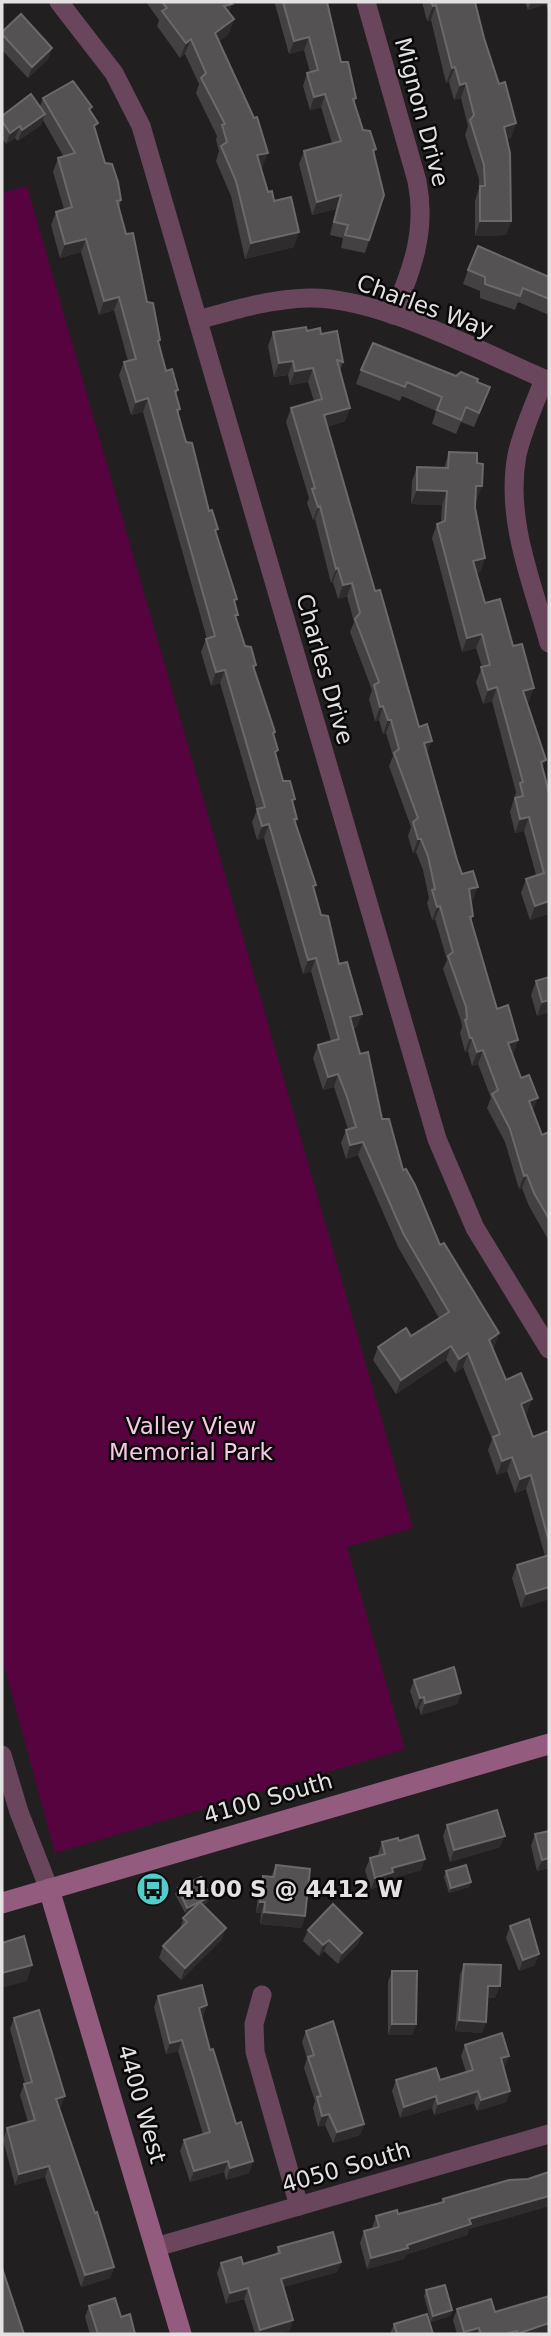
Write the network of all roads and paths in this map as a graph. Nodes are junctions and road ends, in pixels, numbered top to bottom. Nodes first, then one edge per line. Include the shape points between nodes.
1 (59, 2) edge
2 (366, 2) edge
3 (393, 315) junction
4 (198, 320) junction
5 (547, 380) edge
6 (549, 643) edge
7 (549, 1349) edge
8 (549, 1744) edge
9 (2, 1755) edge
10 (49, 1889) junction
11 (2, 1903) edge
12 (262, 1995) dead end
13 (549, 2134) edge
14 (299, 2206) junction
15 (156, 2247) junction
16 (181, 2334) edge

1 - 4 street, Charles Drive via 114,73 141,126
2 - 3 street, Mignon Drive via 420,196 419,246
3 - 4 street, Charles Way via 348,301 308,298 264,303
3 - 5 street, Charles Way
4 - 7 street, Charles Drive via 437,1139 475,1228
5 - 6 street via 522,438 513,495 520,542
8 - 10 main road, 4100 South
9 - 10 street
10 - 11 main road, 4100 South
10 - 15 main road, 4400 West
12 - 14 street via 254,2024 255,2052
13 - 14 street, 4050 South
14 - 15 street, 4050 South
15 - 16 main road, 4400 West

